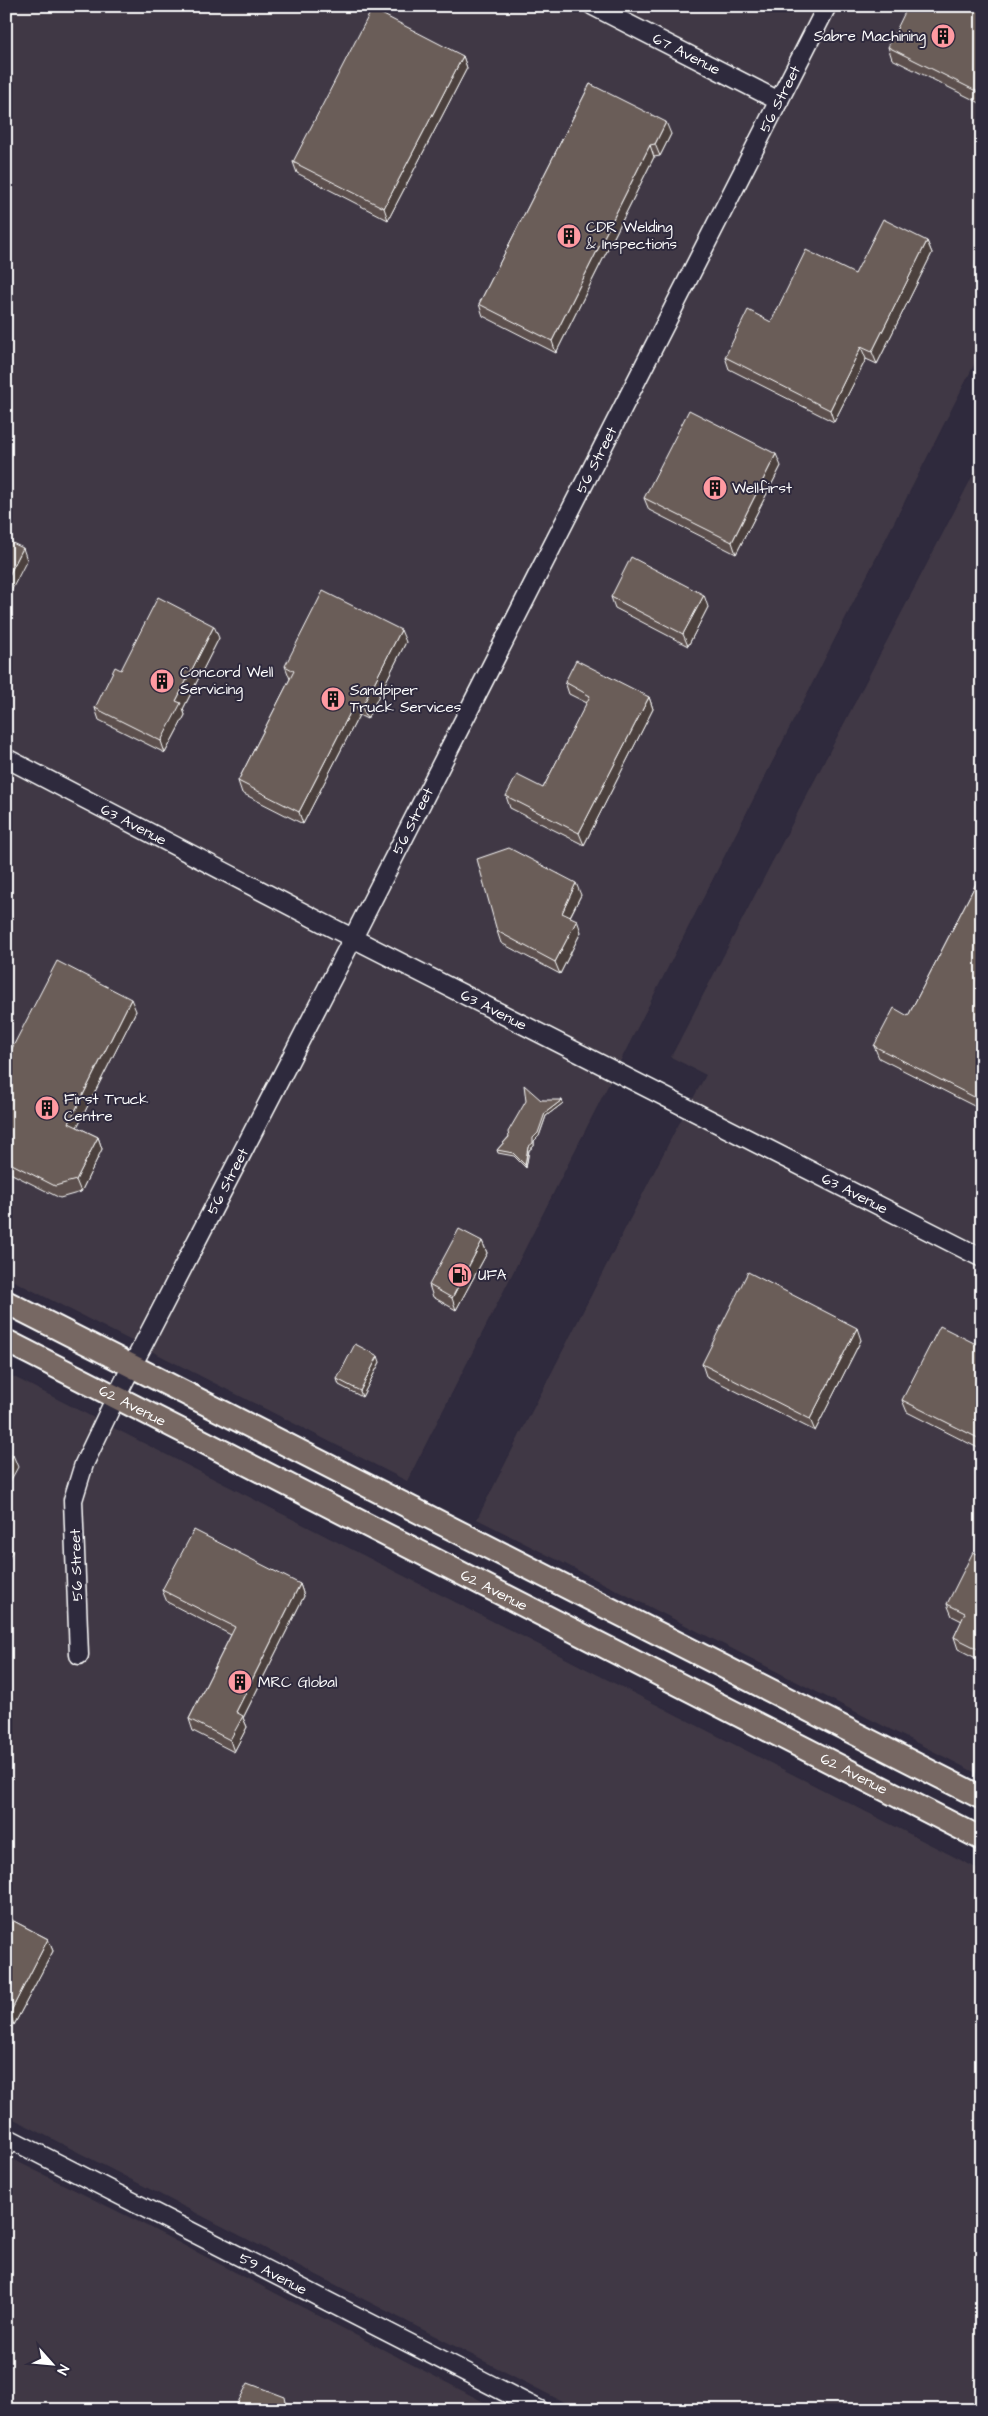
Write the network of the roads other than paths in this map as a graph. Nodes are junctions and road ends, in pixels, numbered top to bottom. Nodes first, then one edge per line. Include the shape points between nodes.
1 (593, 6) edge
2 (827, 6) edge
3 (779, 101) junction
4 (6, 758) edge
5 (353, 938) junction
6 (982, 1258) edge
7 (6, 1302) edge
8 (6, 1341) edge
9 (132, 1366) junction
10 (116, 1397) junction
11 (79, 1654) dead end
12 (982, 1798) edge
13 (982, 1839) edge
14 (6, 2137) edge
15 (540, 2410) edge

1 - 3 street, 67 Avenue
2 - 3 street, 56 Street
3 - 5 street, 56 Street
4 - 5 street, 63 Avenue
5 - 6 street, 63 Avenue
5 - 9 street, 56 Street
7 - 9 main road
8 - 10 main road, 62 Avenue
9 - 10 street, 56 Street
9 - 12 main road
10 - 11 street, 56 Street via 84,1464 73,1500
10 - 13 main road, 62 Avenue
14 - 15 street, 59 Avenue

